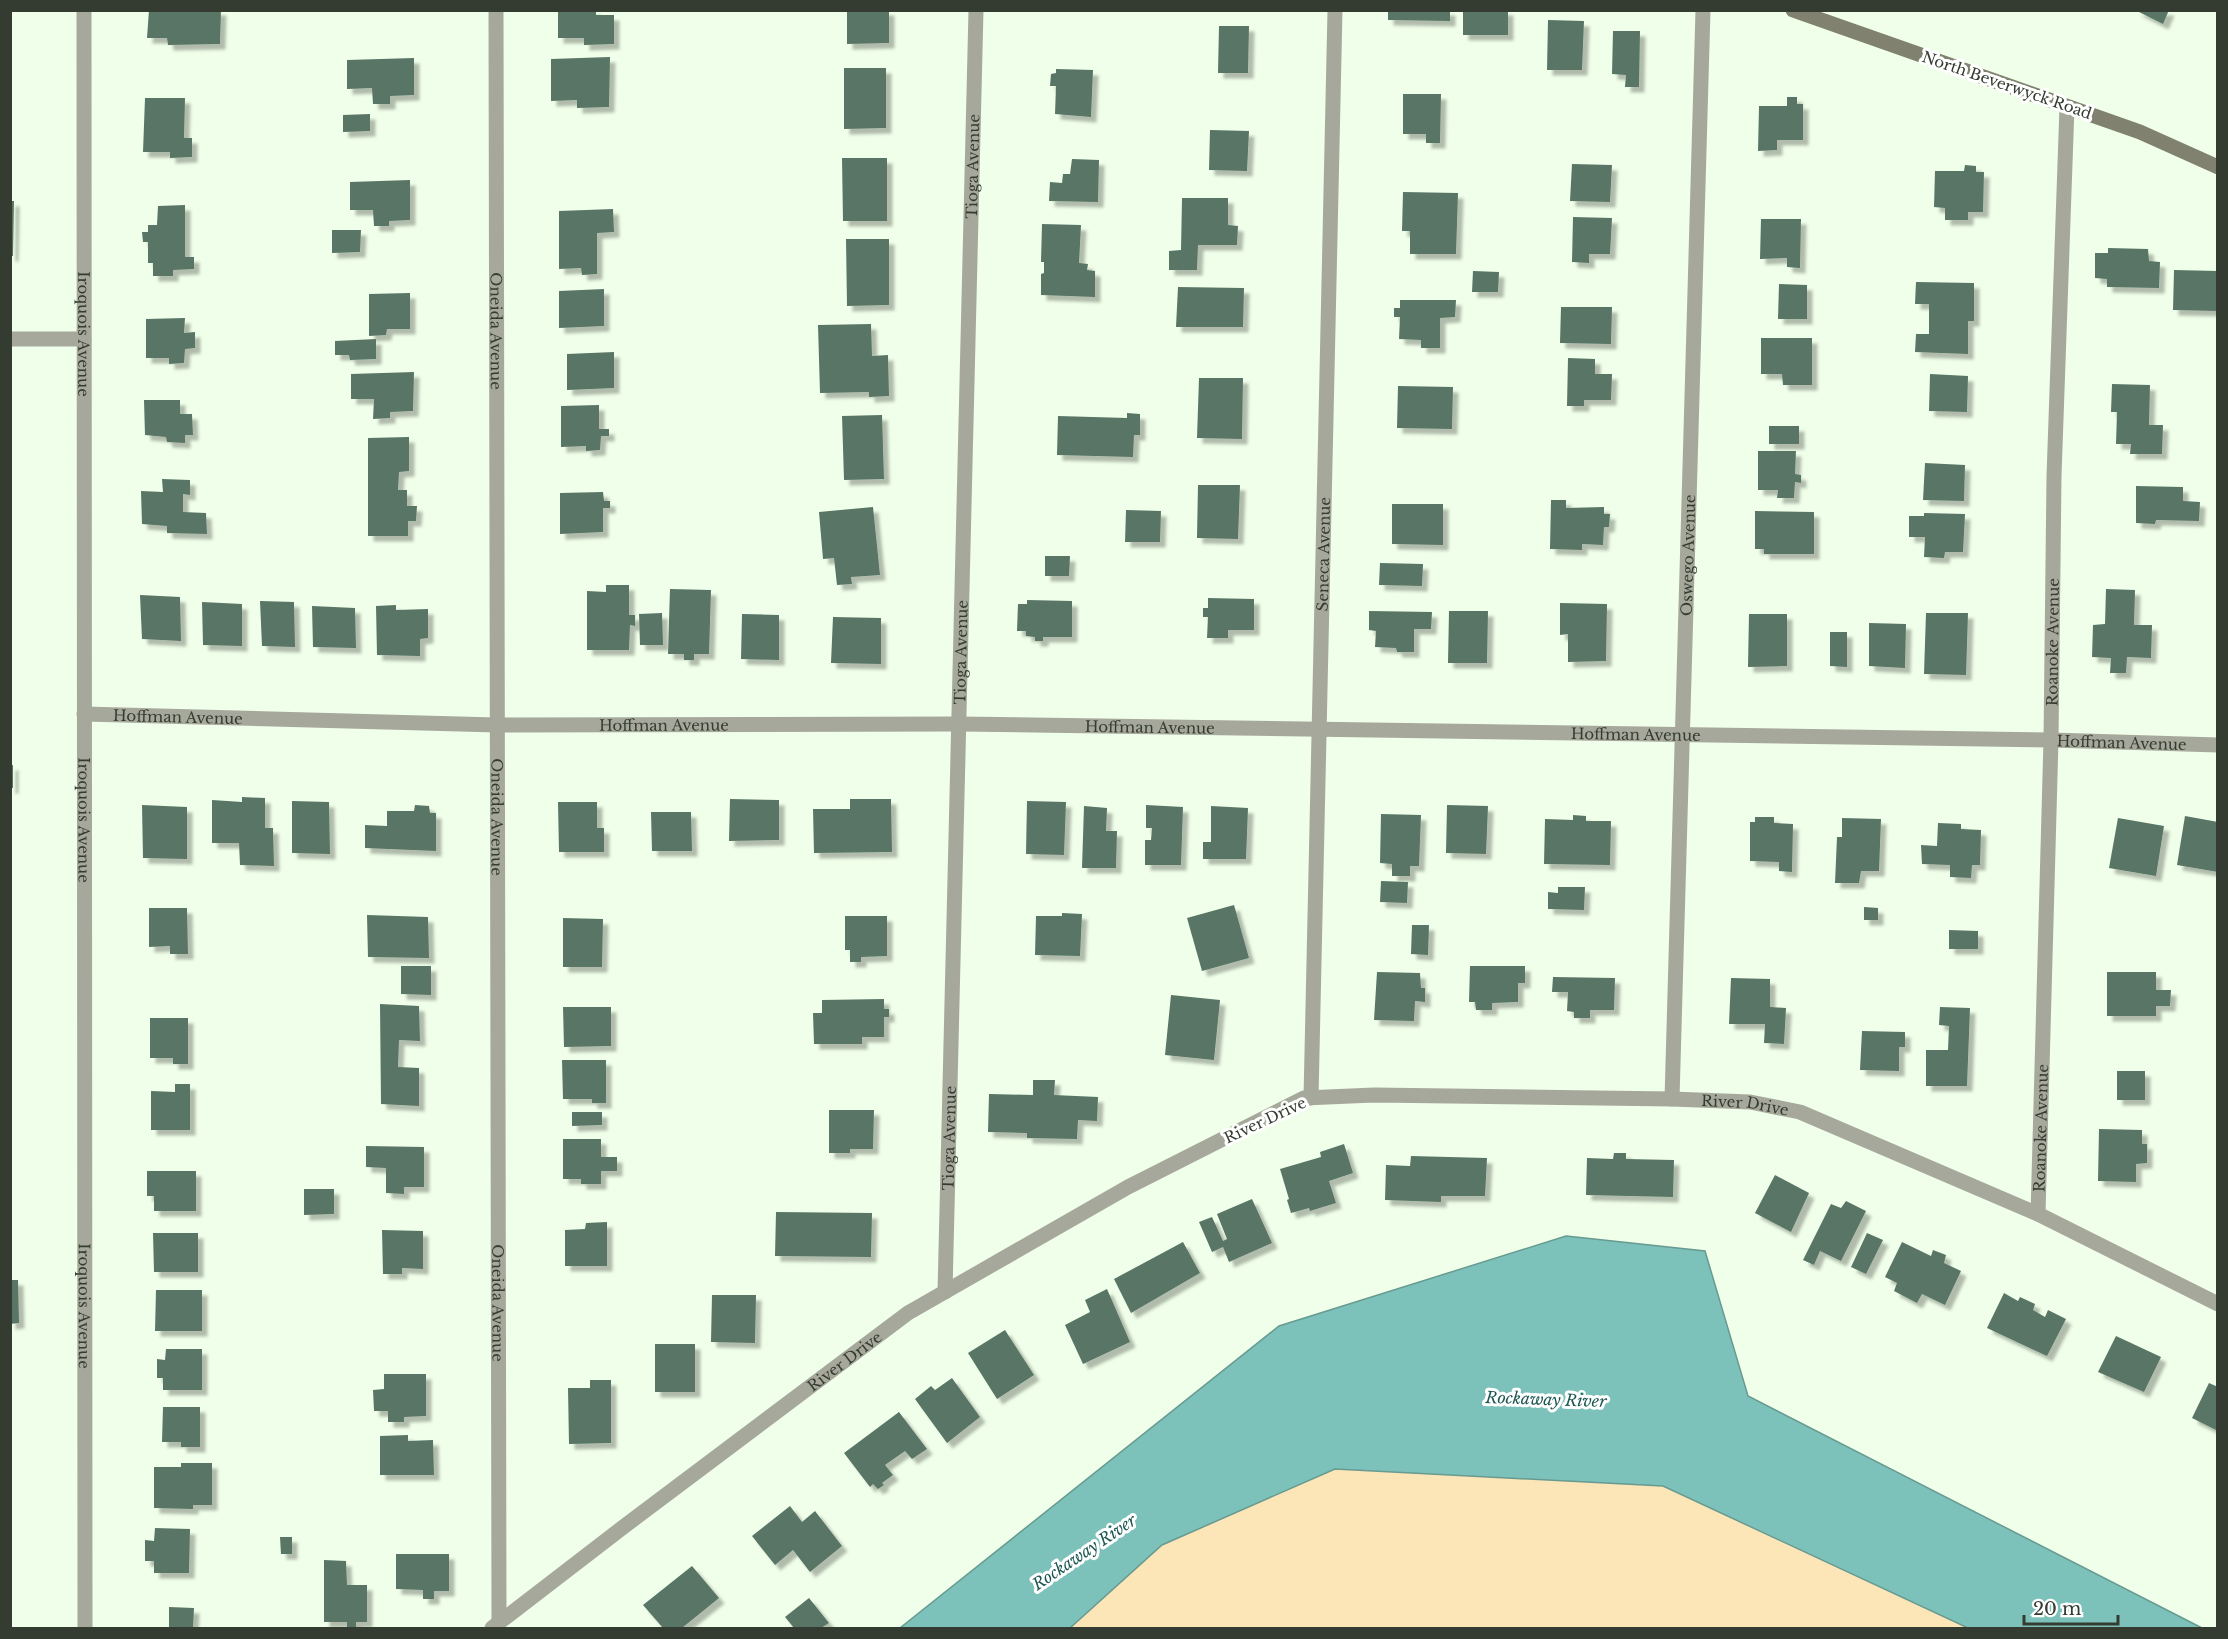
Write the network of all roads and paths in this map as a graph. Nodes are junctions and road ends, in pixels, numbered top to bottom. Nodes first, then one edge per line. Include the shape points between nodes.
1 (84, 10) edge
2 (496, 10) edge
3 (976, 10) edge
4 (1335, 10) edge
5 (1702, 10) edge
6 (1793, 10) edge
7 (2067, 107) junction
8 (2217, 167) edge
9 (10, 339) edge
10 (84, 339) junction
11 (84, 714) junction
12 (959, 724) junction
13 (497, 725) junction
14 (1318, 731) junction
15 (1681, 736) junction
16 (2051, 740) junction
17 (2217, 745) edge
18 (1311, 1098) junction
19 (1672, 1099) junction
20 (2038, 1214) junction
21 (945, 1292) junction
22 (2217, 1304) edge
23 (496, 1625) edge
24 (85, 1629) edge

1 - 10 street, Iroquois Avenue
2 - 13 street, Oneida Avenue
3 - 12 street, Tioga Avenue
4 - 14 street, Seneca Avenue
5 - 15 street, Oswego Avenue
6 - 7 street, North Beverwyck Road
7 - 8 street, North Beverwyck Road via 2140,132
7 - 16 street, Roanoke Avenue via 2054,476
9 - 10 street
10 - 11 street, Iroquois Avenue
11 - 13 street, Hoffman Avenue
11 - 24 street, Iroquois Avenue
12 - 13 street, Hoffman Avenue
12 - 14 street, Hoffman Avenue
12 - 21 street, Tioga Avenue
13 - 23 street, Oneida Avenue
14 - 15 street, Hoffman Avenue
14 - 18 street, Seneca Avenue
15 - 16 street, Hoffman Avenue
15 - 19 street, Oswego Avenue
16 - 17 street, Hoffman Avenue
16 - 20 street, Roanoke Avenue
18 - 19 street, River Drive via 1374,1095
18 - 21 street, River Drive via 1304,1098 1128,1187
19 - 20 street, River Drive via 1750,1102 1800,1112
20 - 22 street, River Drive
21 - 23 street, River Drive via 908,1313

